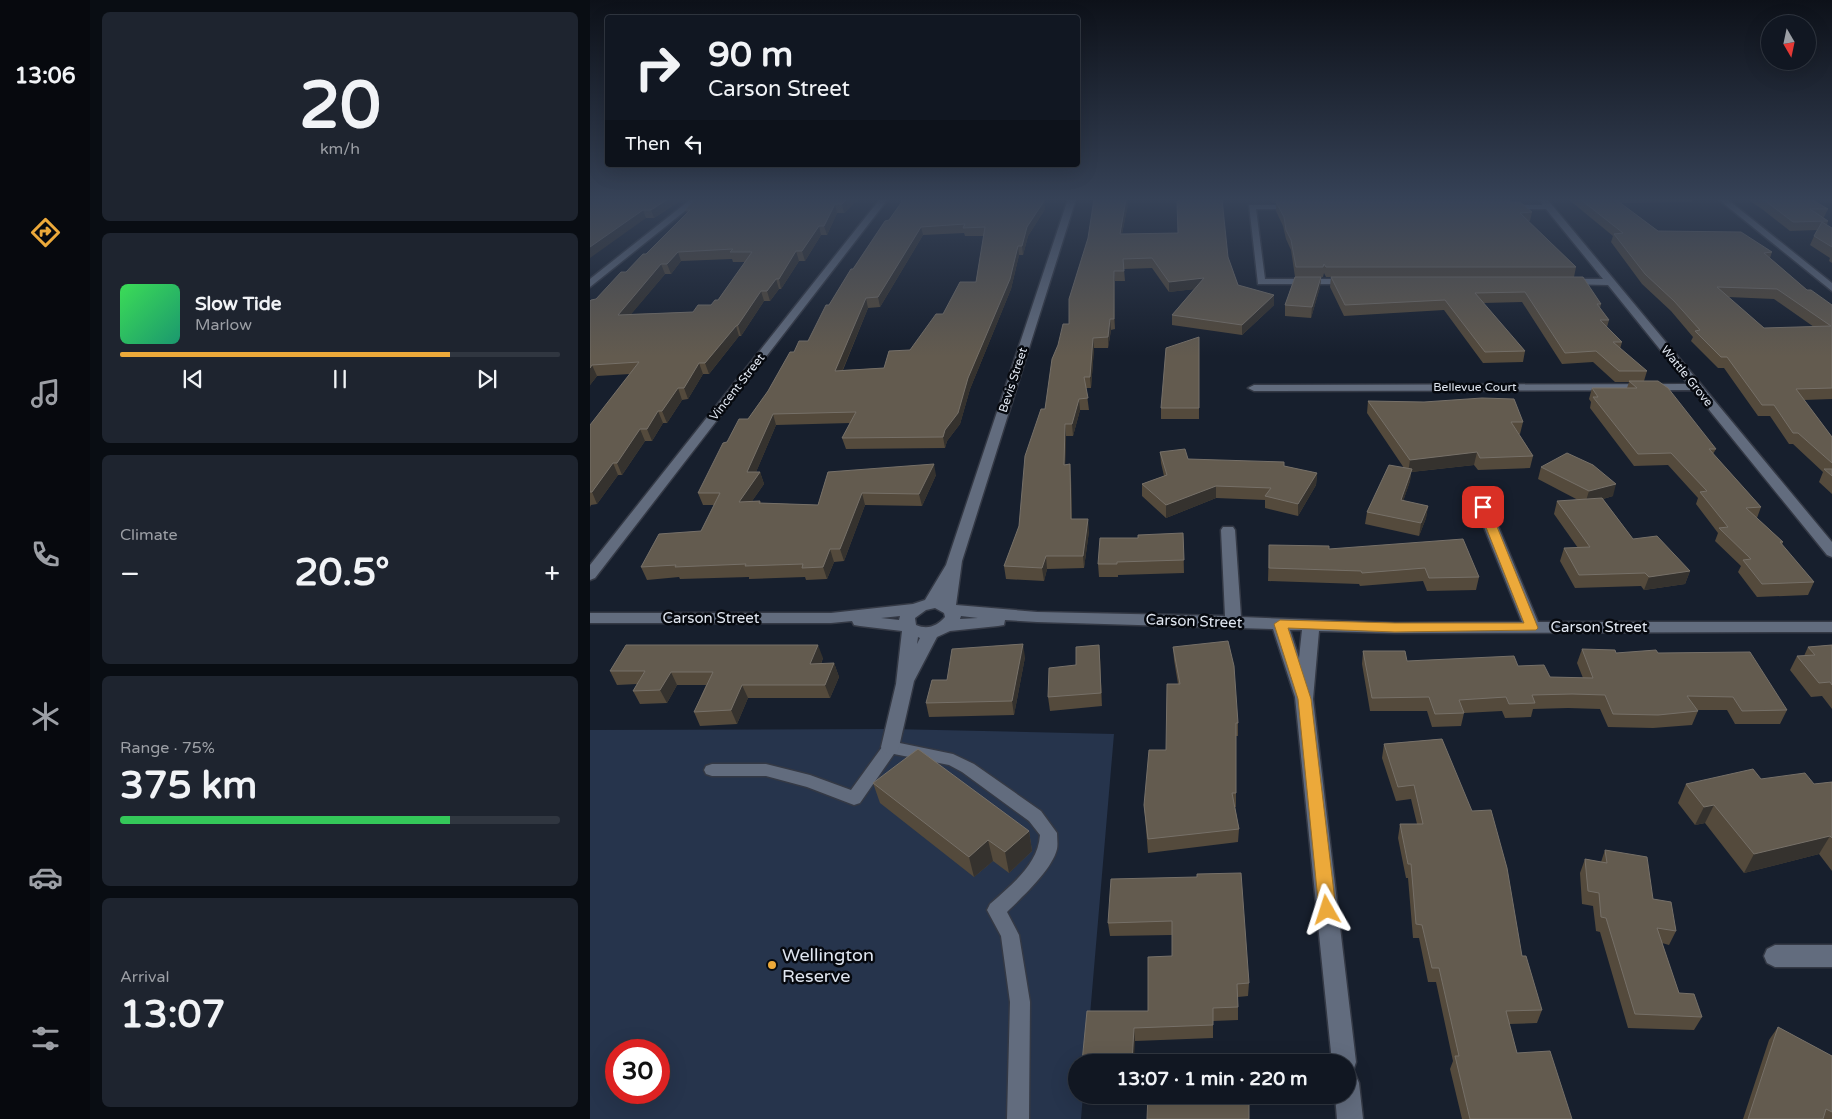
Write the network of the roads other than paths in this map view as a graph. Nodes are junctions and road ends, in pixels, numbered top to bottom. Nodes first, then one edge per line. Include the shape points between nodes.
1 (631, 251) edge
2 (843, 251) edge
3 (1055, 251) edge
4 (1257, 251) edge
5 (1585, 251) edge
6 (1787, 251) edge
7 (1361, 282) edge
8 (1560, 282) edge
9 (1610, 282) junction
10 (590, 284) edge
11 (1832, 288) edge
12 (1696, 387) junction
13 (1254, 388) dead end
14 (1483, 507) dead end
15 (1228, 530) dead end
16 (1832, 552) edge
17 (954, 561) junction
18 (590, 575) edge
19 (931, 604) junction
20 (950, 608) junction
21 (914, 609) junction
22 (590, 618) edge
23 (831, 618) junction
24 (1037, 618) junction
25 (1233, 623) junction
26 (1280, 624) junction
27 (1311, 625) junction
28 (947, 626) junction
29 (1832, 627) edge
30 (909, 628) junction
31 (1532, 628) junction
32 (931, 633) junction
33 (905, 684) junction
34 (1304, 699) junction
35 (890, 747) junction
36 (712, 770) dead end
37 (1775, 956) dead end
38 (1832, 956) edge
39 (1343, 1054) edge
40 (1348, 1104) edge
41 (1018, 1119) edge
42 (1350, 1119) edge

1 - 10 street
2 - 18 street, Vincent Street
3 - 17 street, Bevis Street
4 - 7 street via 1261,282
5 - 9 street, Wattle Grove
6 - 11 street
8 - 9 street
9 - 12 street, Wattle Grove
12 - 13 street, Bellevue Court
12 - 16 street, Wattle Grove
14 - 31 street
15 - 25 street
17 - 19 street, Bevis Street
17 - 20 street, Bevis Street
19 - 20 street
19 - 21 street
20 - 24 street, Carson Street
20 - 28 street via 953,618
21 - 23 street, Carson Street
21 - 30 street via 907,618
22 - 23 street, Carson Street
23 - 30 street, Carson Street
24 - 25 street, Carson Street
24 - 28 street, Carson Street
25 - 26 street, Carson Street
26 - 27 street, Carson Street
26 - 34 street
27 - 31 street, Carson Street
27 - 34 street
28 - 32 street
29 - 31 street, Carson Street
30 - 32 street via 923,634
30 - 33 street
32 - 33 street
33 - 35 street
34 - 39 street
35 - 36 lane via 854,798 810,780 766,770
35 - 41 lane via 953,760 968,768 1035,816 1049,833 1048,850 1028,880 996,910 1010,935 1020,1002
37 - 38 street
40 - 42 street

